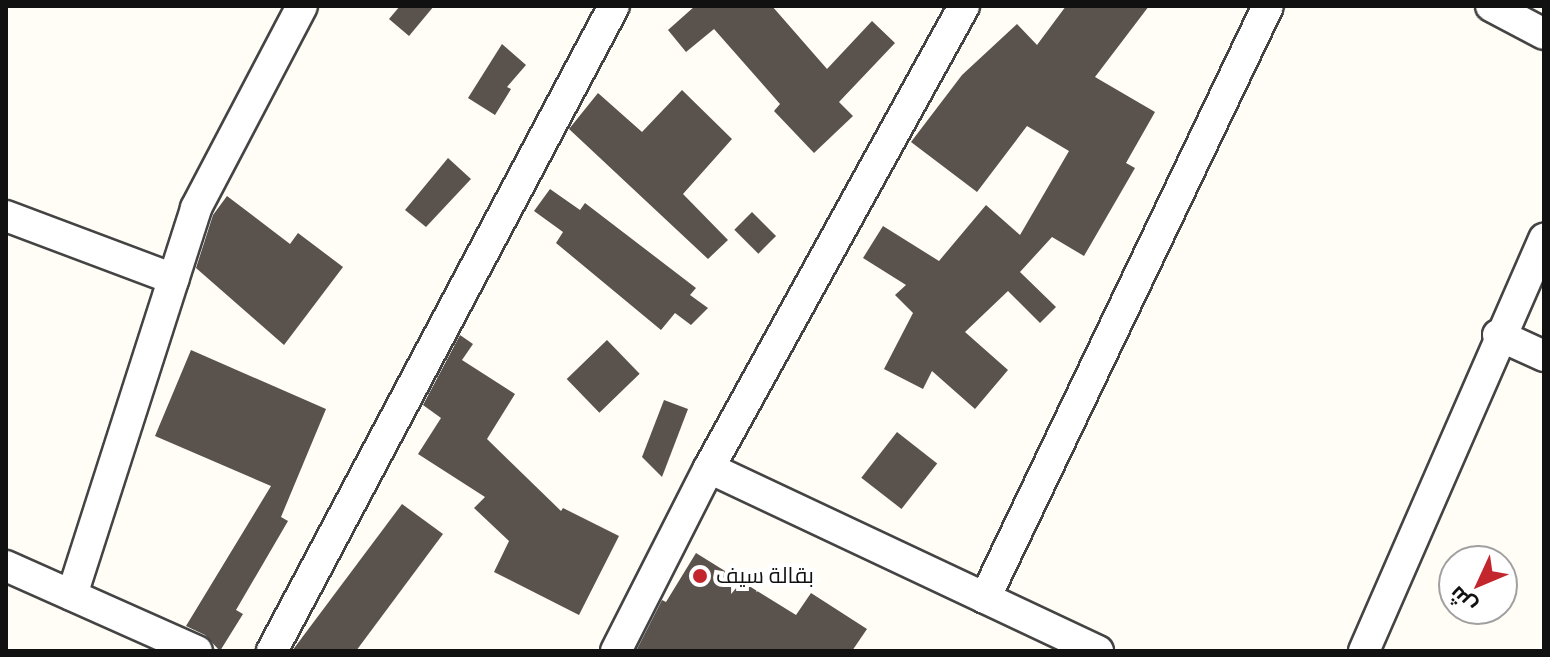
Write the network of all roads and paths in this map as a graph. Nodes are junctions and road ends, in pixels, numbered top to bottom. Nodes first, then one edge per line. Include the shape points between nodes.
1 (302, 6) edge
2 (614, 6) edge
3 (964, 6) edge
4 (1268, 6) edge
5 (1491, 6) edge
6 (1544, 34) edge
7 (6, 216) edge
8 (1544, 239) edge
9 (174, 279) junction
10 (1498, 335) junction
11 (1544, 356) edge
12 (709, 468) junction
13 (6, 566) edge
14 (72, 595) junction
15 (985, 598) junction
16 (197, 651) edge
17 (272, 651) edge
18 (616, 651) edge
19 (1098, 651) edge
20 (1364, 651) edge

1 - 9 street via 196,208
2 - 17 street
3 - 12 street
4 - 15 street
5 - 6 street
7 - 9 street
8 - 10 street
9 - 14 street
10 - 11 street
10 - 20 street
12 - 15 street
12 - 18 street
13 - 14 street
14 - 16 street
15 - 19 street

